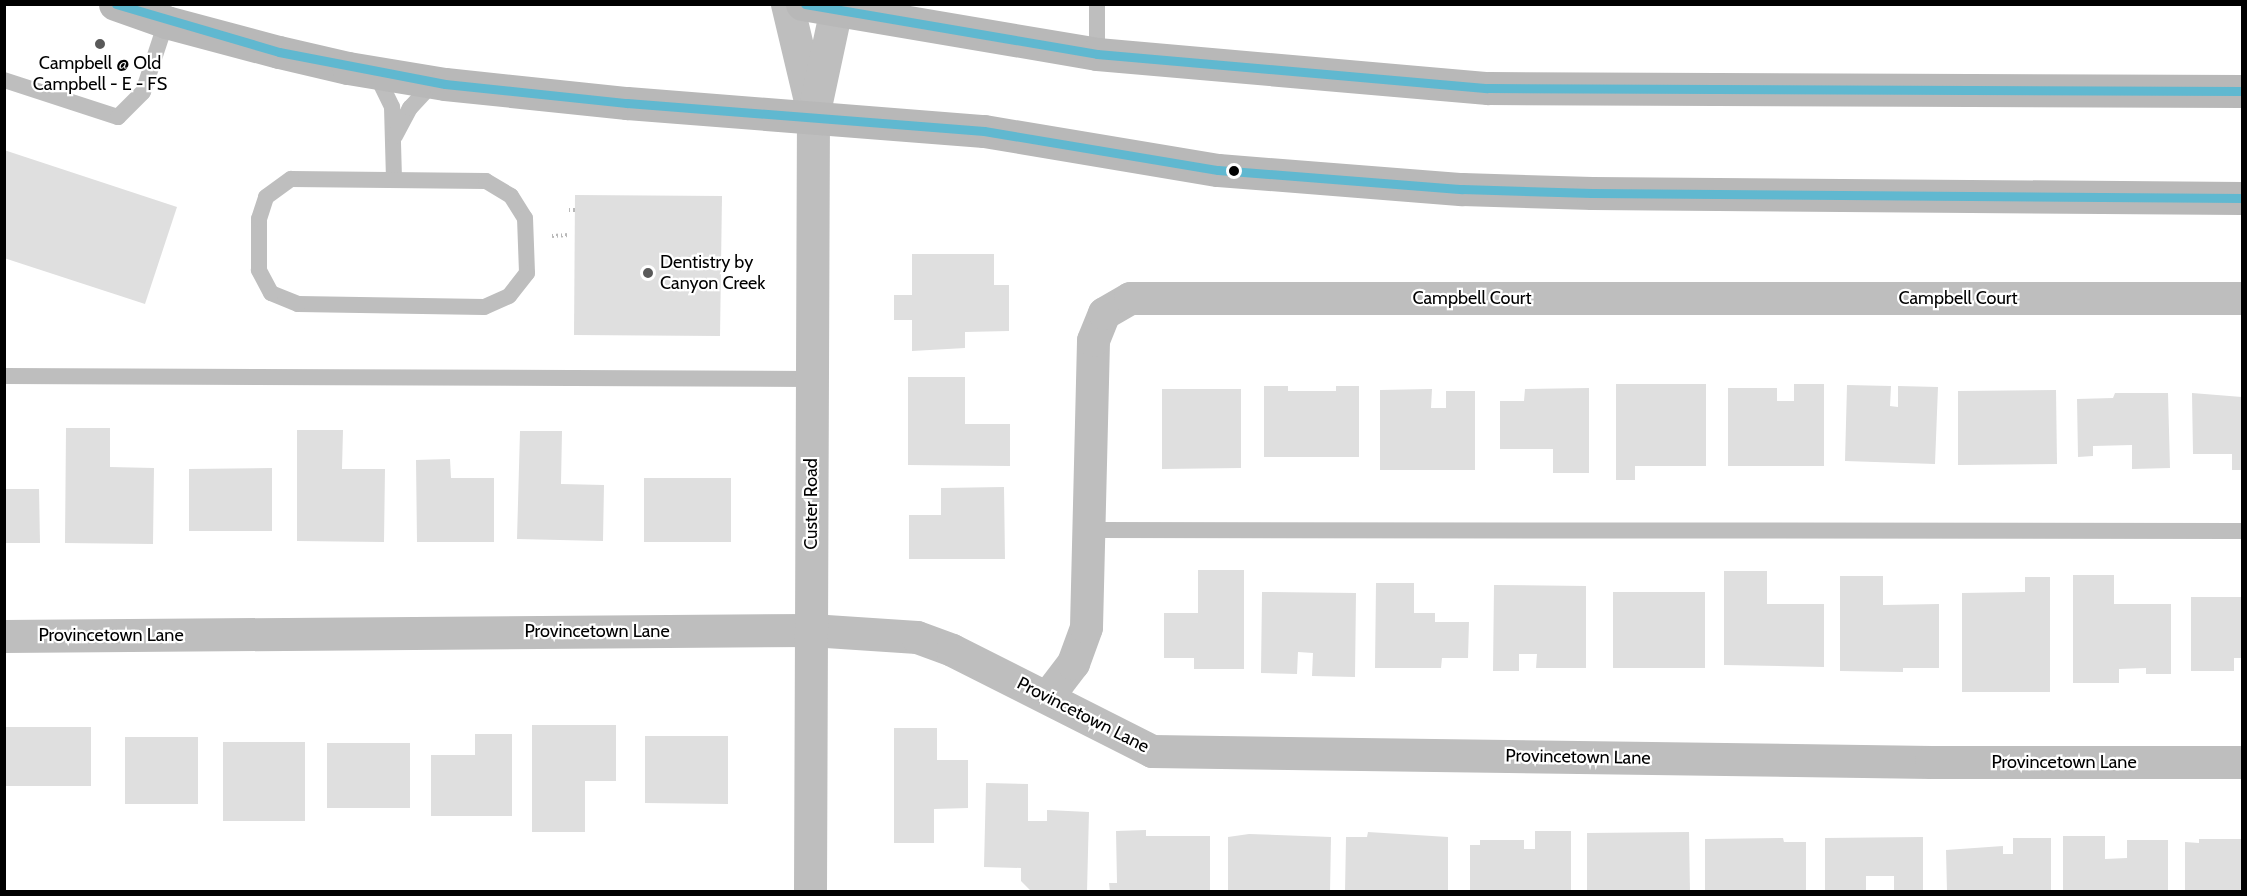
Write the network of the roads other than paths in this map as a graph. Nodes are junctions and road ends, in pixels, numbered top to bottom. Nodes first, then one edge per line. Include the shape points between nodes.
1 (115, 4) edge
2 (787, 4) edge
3 (802, 4) edge
4 (1097, 4) edge
5 (837, 7) edge
6 (166, 22) junction
7 (1097, 54) junction
8 (375, 72) junction
9 (4, 80) edge
10 (434, 82) junction
11 (2242, 91) edge
12 (813, 116) junction
13 (394, 137) junction
14 (394, 179) junction
15 (2242, 198) edge
16 (2242, 298) edge
17 (4, 376) edge
18 (812, 379) junction
19 (1090, 530) junction
20 (2242, 531) edge
21 (811, 630) junction
22 (4, 636) edge
23 (1047, 697) junction
24 (2242, 762) edge
25 (810, 891) edge

1 - 6 main road
2 - 12 street
3 - 5 main road
4 - 7 lane
5 - 7 main road
5 - 12 street
6 - 8 main road
6 - 9 lane via 143,92 118,117
7 - 11 main road via 1488,88
8 - 10 main road
8 - 13 lane via 392,106
10 - 12 main road via 627,103
10 - 13 lane via 410,108
12 - 15 main road via 984,131 1218,170 1462,189
12 - 18 street, Custer Road
13 - 14 lane
14 - 14 lane via 291,179 266,197 259,219 259,270 271,293 298,304 484,307 508,296 527,273 525,218 511,196 486,181
16 - 19 street, Campbell Court via 1130,298 1104,313 1093,340
17 - 18 lane
18 - 21 street, Custer Road
19 - 20 lane
19 - 23 street, Campbell Court via 1086,627 1073,663
21 - 22 street, Provincetown Lane
21 - 23 street, Provincetown Lane via 917,637
21 - 25 street, Custer Road
23 - 24 street, Provincetown Lane via 1152,751 1931,762

